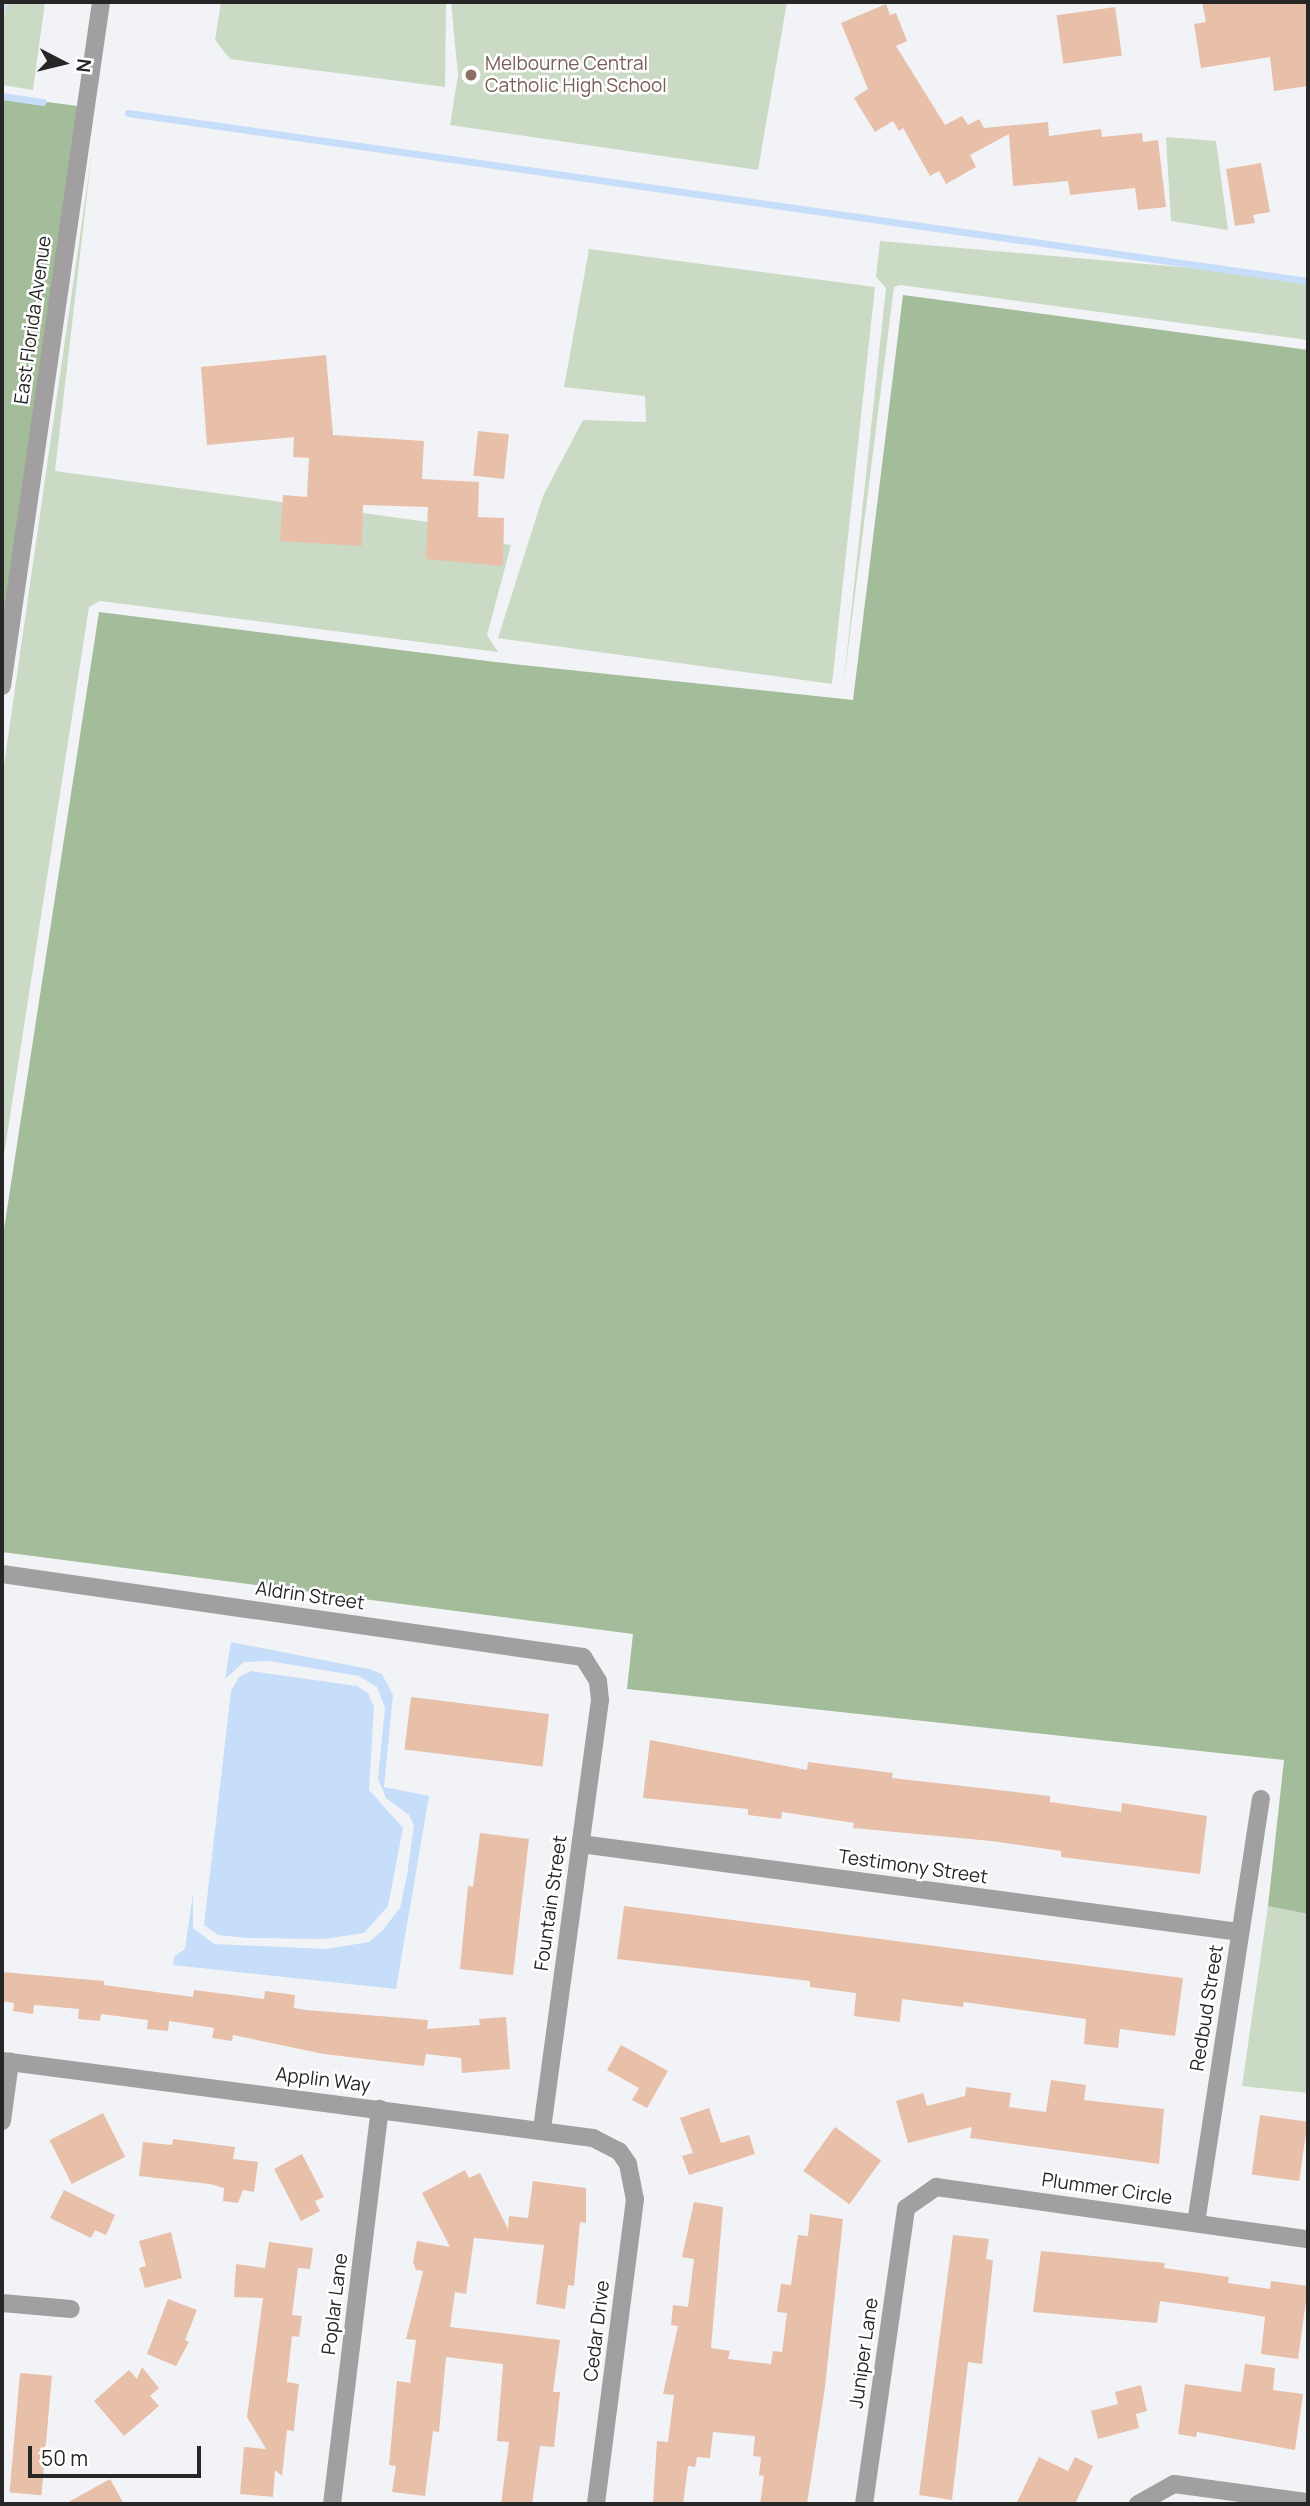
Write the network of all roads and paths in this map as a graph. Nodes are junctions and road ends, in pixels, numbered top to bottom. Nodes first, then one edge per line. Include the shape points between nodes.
1 (101, 2) edge
2 (2, 686) edge
3 (2, 1574) edge
4 (598, 1681) joint
5 (1261, 1799) dead end
6 (581, 1844) junction
7 (1240, 1932) junction
8 (6, 2062) edge
9 (380, 2109) junction
10 (2, 2121) edge
11 (542, 2131) junction
12 (628, 2164) joint
13 (906, 2208) joint
14 (1195, 2223) junction
15 (1308, 2239) edge
16 (2, 2303) edge
17 (71, 2308) dead end
18 (1308, 2502) edge
19 (332, 2504) edge
20 (596, 2504) edge
21 (864, 2504) edge
22 (1138, 2504) edge

1 - 2 street, East Florida Avenue
3 - 4 street, Aldrin Street via 565,1653 583,1657
4 - 6 street, Fountain Street via 600,1700
5 - 7 street, Redbud Street
6 - 7 street, Testimony Street
6 - 11 street, Fountain Street
7 - 14 street, Redbud Street
8 - 9 street, Applin Way
8 - 10 street
9 - 11 street, Applin Way
9 - 19 street, Poplar Lane
11 - 12 street, Applin Way via 605,2142
12 - 20 street, Cedar Drive via 635,2199
13 - 14 street, Plummer Circle via 936,2187
13 - 21 street, Juniper Lane
14 - 15 street, Plummer Circle
16 - 17 street
18 - 22 street via 1174,2484

